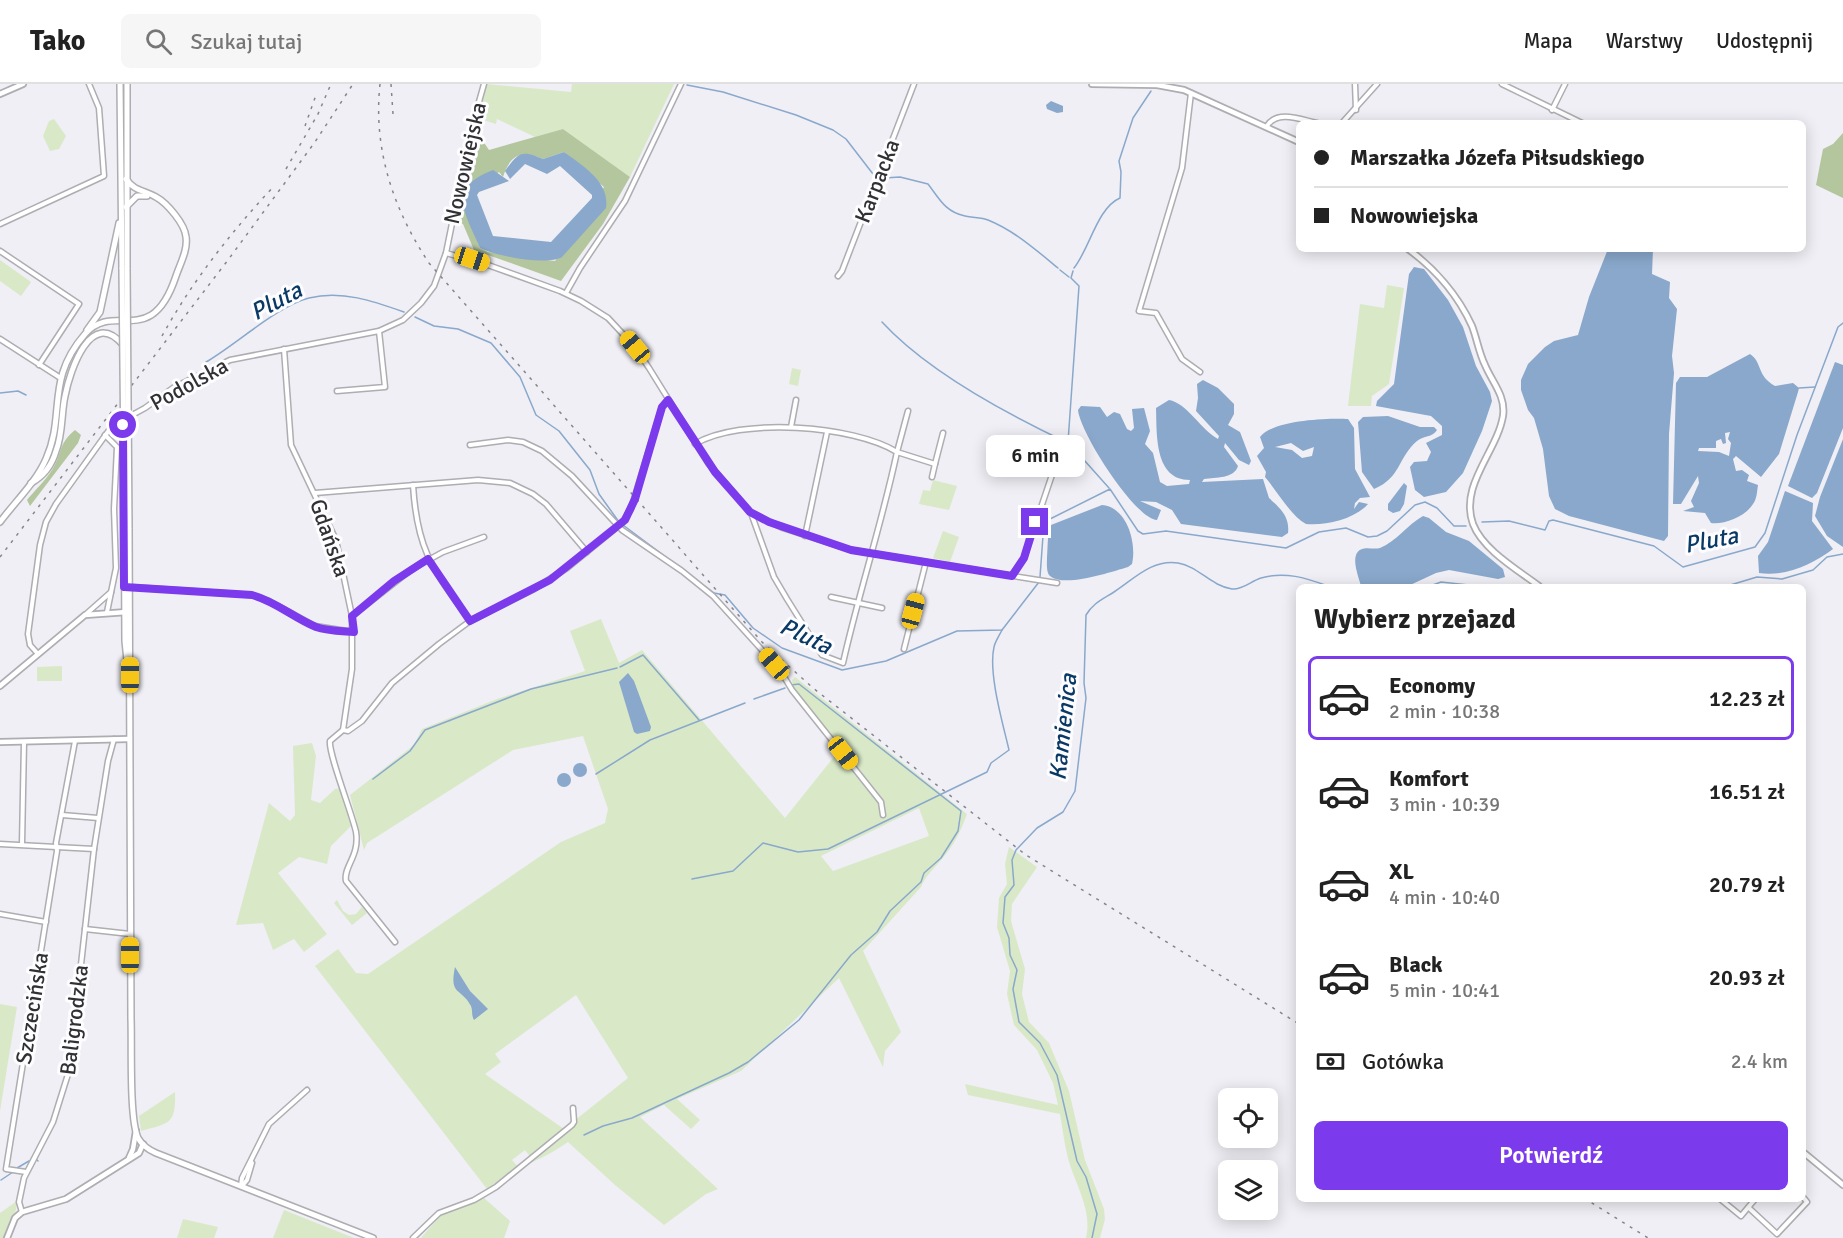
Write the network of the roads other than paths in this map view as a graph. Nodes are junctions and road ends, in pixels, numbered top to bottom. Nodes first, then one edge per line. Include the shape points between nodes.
1 (23, 84) edge
2 (89, 84) edge
3 (120, 84) edge
4 (127, 84) edge
5 (484, 84) edge
6 (681, 84) edge
7 (914, 84) edge
8 (1092, 84) edge
9 (1145, 84) edge
10 (1355, 84) edge
11 (1377, 84) edge
12 (1502, 84) edge
13 (1565, 84) edge
14 (1191, 92) junction
15 (0, 94) edge
16 (1356, 110) junction
17 (1552, 110) junction
18 (1298, 120) edge
19 (1345, 120) edge
20 (1575, 120) edge
21 (1268, 126) junction
22 (1296, 140) edge
23 (126, 179) junction
24 (126, 207) junction
25 (166, 208) junction
26 (121, 213) junction
27 (0, 224) edge
28 (0, 251) edge
29 (1411, 252) edge
30 (446, 253) junction
31 (124, 269) junction
32 (838, 276) dead end
33 (566, 294) junction
34 (100, 312) junction
35 (108, 322) junction
36 (379, 331) junction
37 (85, 333) junction
38 (0, 339) edge
39 (123, 345) junction
40 (284, 349) junction
41 (39, 365) junction
42 (1200, 372) dead end
43 (59, 378) junction
44 (337, 391) dead end
45 (668, 400) junction
46 (796, 400) dead end
47 (908, 411) dead end
48 (791, 427) junction
49 (827, 432) junction
50 (943, 433) dead end
51 (105, 435) junction
52 (695, 444) junction
53 (470, 445) dead end
54 (1025, 445) dead end
55 (897, 452) junction
56 (935, 464) junction
57 (932, 477) dead end
58 (30, 484) junction
59 (413, 484) junction
60 (315, 493) junction
61 (750, 512) junction
62 (0, 522) edge
63 (620, 525) junction
64 (127, 528) junction
65 (805, 536) junction
66 (484, 537) dead end
67 (587, 552) junction
68 (871, 554) junction
69 (428, 559) junction
70 (926, 562) junction
71 (1012, 576) junction
72 (1057, 583) dead end
73 (1537, 584) edge
74 (127, 587) junction
75 (111, 591) junction
76 (831, 597) dead end
77 (857, 603) junction
78 (882, 608) dead end
79 (107, 612) junction
80 (127, 612) junction
81 (85, 615) junction
82 (352, 616) junction
83 (470, 621) junction
84 (354, 632) junction
85 (904, 649) dead end
86 (38, 654) junction
87 (0, 686) edge
88 (343, 730) junction
89 (114, 739) junction
90 (129, 739) junction
91 (75, 741) junction
92 (0, 742) edge
93 (24, 742) junction
94 (62, 815) junction
95 (883, 815) dead end
96 (98, 818) junction
97 (0, 844) edge
98 (22, 844) junction
99 (57, 848) junction
100 (94, 849) junction
101 (0, 914) edge
102 (46, 922) junction
103 (85, 928) junction
104 (130, 934) junction
105 (395, 942) dead end
106 (307, 1090) dead end
107 (573, 1108) dead end
108 (136, 1129) junction
109 (143, 1144) junction
110 (133, 1149) junction
111 (150, 1150) junction
112 (139, 1153) junction
113 (1806, 1154) edge
114 (128, 1159) junction
115 (0, 1169) edge
116 (6, 1169) junction
117 (26, 1172) junction
118 (1843, 1185) edge
119 (239, 1186) junction
120 (1806, 1201) edge
121 (1724, 1202) edge
122 (1753, 1202) edge
123 (1749, 1208) junction
124 (22, 1212) junction
125 (7, 1238) edge
126 (373, 1238) edge
127 (413, 1238) edge

1 - 15 street
2 - 27 street via 99,108 104,176
3 - 26 main road
4 - 23 main road
5 - 30 street, Nowowiejska
6 - 33 street via 626,201
7 - 32 street, Karpacka
8 - 9 street
9 - 14 street
10 - 16 street
11 - 16 street
12 - 17 street
13 - 17 street
14 - 21 street
14 - 42 street via 1182,168 1139,311 1156,313 1182,359
16 - 19 street
17 - 20 street
18 - 21 street via 1280,117
21 - 22 street
23 - 24 main road
23 - 25 main road via 134,188 155,196
24 - 25 main road via 141,195 154,198
24 - 31 main road
25 - 35 main road via 184,230 185,250 170,295 150,316 131,322
26 - 31 main road
26 - 34 main road
28 - 41 street via 79,304
29 - 73 street via 1438,276 1465,314 1503,404 1500,426 1472,493 1474,525 1485,542
30 - 33 street, Nowowiejska via 488,264
30 - 36 street, Podolska via 434,286 421,303 403,320
31 - 39 main road, bridge
31 - 64 main road, bridge
33 - 45 street, Nowowiejska via 593,308 620,330
34 - 35 main road
34 - 37 main road
35 - 37 main road
36 - 40 street, Podolska
36 - 44 street via 385,387
37 - 43 main road
38 - 41 street
39 - 58 main road via 110,334 92,336 64,397 58,448 46,471
39 - 64 main road, bridge
40 - 51 street, Podolska via 245,356 205,371 120,420
40 - 60 street, Gdańska via 290,440
41 - 43 street
43 - 58 main road via 50,445
45 - 52 street, Nowowiejska
45 - 63 street via 660,414 632,509
46 - 48 street
47 - 55 street
48 - 49 street
48 - 52 street via 710,436
49 - 55 street via 858,436
49 - 65 street
50 - 56 street
51 - 75 street via 117,447 116,568
51 - 86 street, Podolska via 56,504 44,529 28,634 28,641
52 - 61 street, Nowowiejska
53 - 63 street via 508,440 536,447 572,476
54 - 71 street via 1057,460 1024,558
55 - 56 street
55 - 68 street
56 - 57 street
58 - 62 main road
59 - 60 street
59 - 67 street via 489,480 517,485 546,504
59 - 69 street via 417,526
60 - 82 street, Gdańska via 337,542
61 - 65 street, Nowowiejska
61 - 77 street via 774,578 822,655 843,663
63 - 67 street
63 - 95 street via 713,596 780,670 881,802
64 - 74 main road
65 - 68 street, Nowowiejska
66 - 69 street
67 - 83 street via 550,580
68 - 70 street, Nowowiejska
68 - 77 street
69 - 82 street
69 - 83 street
70 - 71 street, Nowowiejska
70 - 85 street
71 - 72 street, Nowowiejska
74 - 80 main road
74 - 84 street via 252,595 315,626
75 - 79 street
75 - 81 street
76 - 77 street
77 - 78 street
79 - 80 street
79 - 81 street
80 - 90 main road
81 - 86 street
82 - 84 street, Gdańska
83 - 88 street via 399,676 362,721
84 - 88 street, Gdańska
86 - 87 street
88 - 105 street, Gdańska via 329,744 357,844 345,877
89 - 90 street
89 - 91 street
89 - 96 street, Baligrodzka
90 - 104 main road
91 - 93 street
91 - 94 street, Szczecińska
92 - 93 street
93 - 98 street
94 - 96 street
94 - 99 street, Szczecińska
96 - 100 street, Baligrodzka
97 - 98 street
98 - 99 street
99 - 100 street
99 - 102 street, Szczecińska
100 - 103 street, Baligrodzka
101 - 102 street
102 - 116 street, Szczecińska
103 - 104 street
103 - 117 street, Baligrodzka via 66,1083 53,1122
104 - 108 main road
106 - 119 street via 269,1124 247,1180
107 - 127 street via 572,1125 514,1174 483,1196 439,1214
108 - 109 main road
108 - 110 street
109 - 110 street
109 - 111 main road
109 - 112 street
110 - 114 street
111 - 112 street
111 - 119 main road
112 - 114 street
113 - 118 street
114 - 124 street via 66,1199
115 - 116 street
116 - 117 street
117 - 124 street, Baligrodzka via 19,1202
119 - 126 main road
120 - 123 street via 1778,1234
121 - 123 street via 1741,1216
122 - 123 street
124 - 125 street via 15,1218

